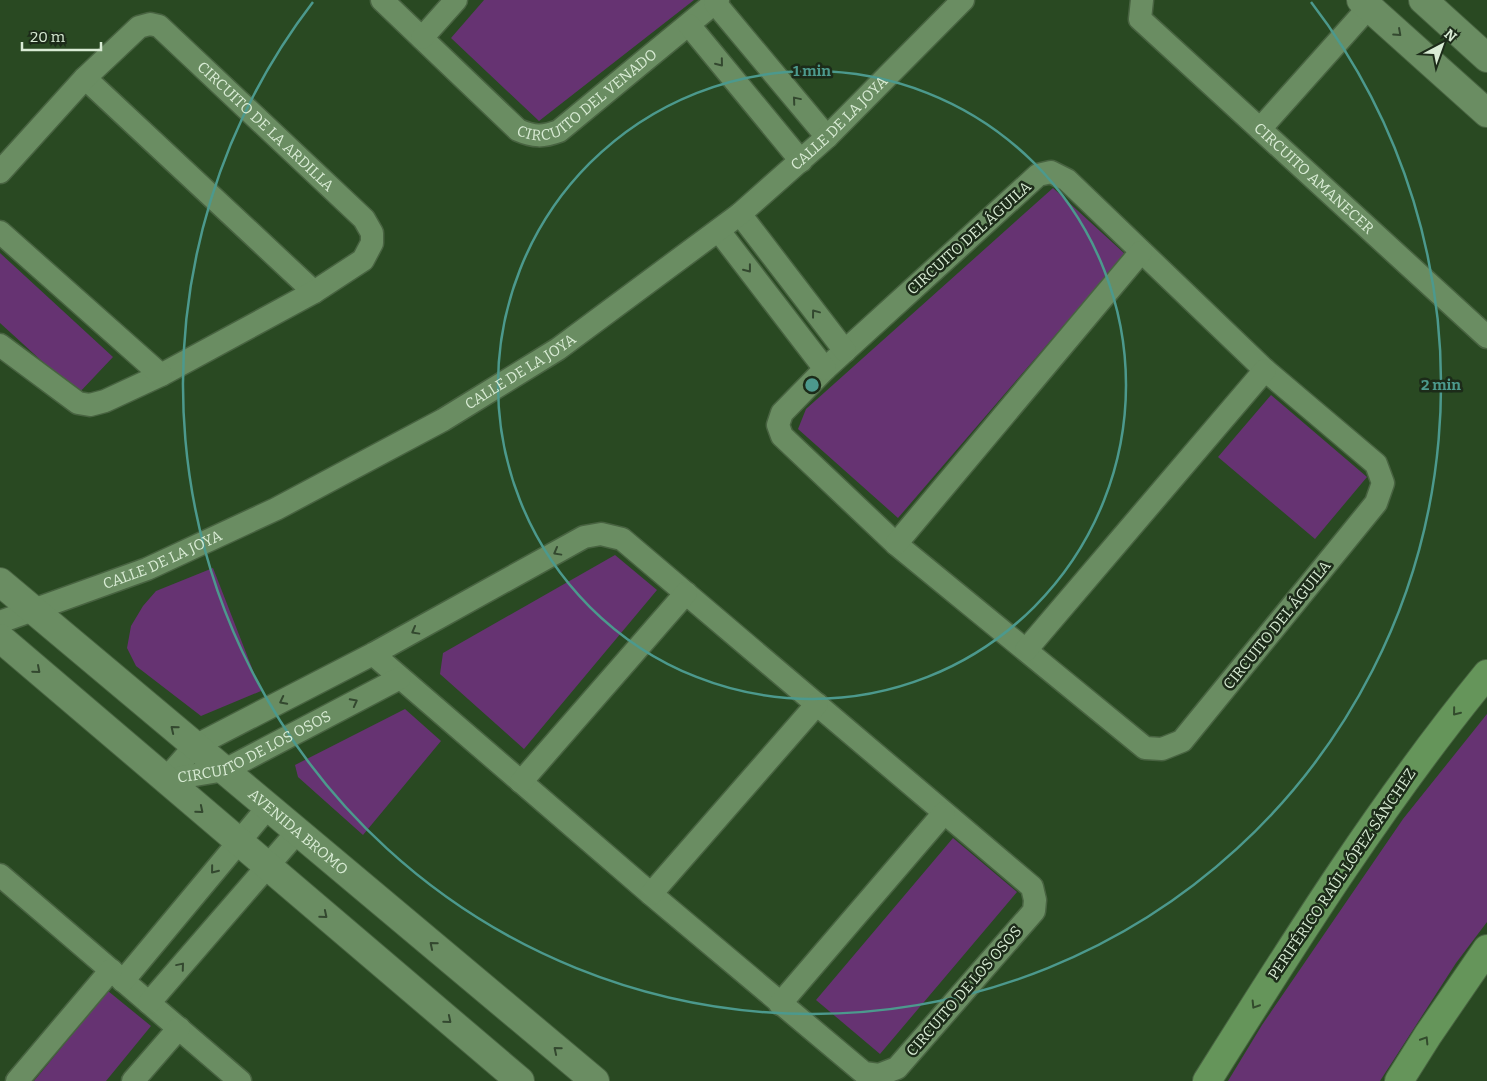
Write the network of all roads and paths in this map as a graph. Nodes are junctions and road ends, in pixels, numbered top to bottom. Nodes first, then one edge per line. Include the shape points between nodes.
1 (382, 0) edge
2 (456, 0) edge
3 (963, 0) edge
4 (1423, 0) edge
5 (716, 2) edge
6 (1365, 3) edge
7 (1141, 9) edge
8 (689, 25) junction
9 (422, 38) junction
10 (1487, 58) edge
11 (85, 78) junction
12 (1483, 100) edge
13 (1260, 129) junction
14 (827, 137) junction
15 (801, 161) junction
16 (0, 172) edge
17 (740, 214) junction
18 (718, 231) junction
19 (0, 232) edge
20 (1141, 252) junction
21 (314, 292) junction
22 (1487, 337) edge
23 (0, 346) edge
24 (845, 351) junction
25 (825, 369) junction
26 (1265, 370) junction
27 (161, 375) junction
28 (896, 544) junction
29 (0, 582) edge
30 (686, 593) junction
31 (34, 612) junction
32 (0, 622) edge
33 (0, 638) edge
34 (1026, 650) junction
35 (373, 654) junction
36 (1487, 674) edge
37 (400, 678) junction
38 (817, 704) junction
39 (195, 746) junction
40 (224, 770) junction
41 (165, 780) junction
42 (521, 782) junction
43 (268, 806) junction
44 (944, 813) junction
45 (298, 831) junction
46 (237, 842) junction
47 (266, 866) junction
48 (0, 875) edge
49 (651, 894) junction
50 (1487, 949) edge
51 (117, 975) junction
52 (149, 1003) junction
53 (780, 1004) junction
54 (179, 1028) junction
55 (17, 1081) edge
56 (133, 1081) edge
57 (240, 1081) edge
58 (520, 1081) edge
59 (595, 1081) edge
60 (1208, 1081) edge
61 (1400, 1081) edge

1 - 9 street, CIRCUITO DEL VENADO
2 - 9 street
3 - 14 street, CALLE DE LA JOYA
4 - 10 main road
5 - 8 street, CIRCUITO DEL VENADO
14 -> 5 street, CIRCUITO DEL VENADO
6 -> 12 main road
6 - 13 street
7 - 13 street, CIRCUITO AMANECER
8 - 9 street, CIRCUITO DEL VENADO via 559,131 544,136 532,136 518,130
8 -> 15 street
11 - 16 street, CIRCUITO DE LA ARDILLA
11 - 21 street
11 - 21 street, CIRCUITO DE LA ARDILLA via 140,27 159,26 364,218 372,233 369,252 363,260
13 - 22 street, CIRCUITO AMANECER
14 - 15 street, CALLE DE LA JOYA
15 - 17 street, CALLE DE LA JOYA
17 - 18 street, CALLE DE LA JOYA
24 -> 17 street
18 -> 25 street
18 - 31 street, CALLE DE LA JOYA via 558,349 385,453 276,509 146,569
19 - 27 street
20 - 24 street, CIRCUITO DEL ÁGUILA via 1067,180 1051,172 1038,175
20 - 26 street, CIRCUITO DEL ÁGUILA
20 - 28 street
21 - 27 street, CIRCUITO DE LA ARDILLA
23 - 27 street, CIRCUITO DE LA ARDILLA via 78,403 105,401
24 - 25 street, CIRCUITO DEL ÁGUILA
25 - 28 street, CIRCUITO DEL ÁGUILA via 782,413 778,425 782,436
26 - 34 street
26 - 34 street, CIRCUITO DEL ÁGUILA via 1376,464 1382,483 1376,503 1182,741 1162,749 1145,748
28 - 34 street, CIRCUITO DEL ÁGUILA
29 - 31 main road, AVENIDA BROMO
30 -> 35 street, CIRCUITO DE LOS OSOS via 622,539 601,534 584,537
30 - 38 street, CIRCUITO DE LOS OSOS
30 - 42 street
31 - 32 street, CALLE DE LA JOYA
39 -> 31 main road, AVENIDA BROMO
33 -> 41 main road
35 - 37 street, CIRCUITO DE LOS OSOS
35 -> 39 street, CIRCUITO DE LOS OSOS
36 -> 60 main road, PERIFÉRICO RAÚL LÓPEZ SÁNCHEZ via 1386,806 1291,947
40 -> 37 street, CIRCUITO DE LOS OSOS
37 - 42 street, CIRCUITO DE LOS OSOS
38 - 44 street, CIRCUITO DE LOS OSOS
38 - 49 street
39 - 40 main road, AVENIDA BROMO
39 - 41 street, CIRCUITO DE LOS OSOS
40 - 41 street, CIRCUITO DE LOS OSOS
40 - 43 main road, AVENIDA BROMO
41 -> 46 main road
42 - 49 street, CIRCUITO DE LOS OSOS
43 - 45 main road, AVENIDA BROMO
43 - 46 street
44 - 53 street
44 - 53 street, CIRCUITO DE LOS OSOS via 1032,887 1034,911 896,1068 888,1073 879,1076 864,1073
45 - 47 street
59 -> 45 main road, AVENIDA BROMO
46 - 47 main road
46 -> 51 street
52 -> 47 street
47 -> 58 main road
48 - 51 street
49 - 53 street, CIRCUITO DE LOS OSOS
61 -> 50 main road
51 - 52 street
51 - 55 street
52 - 54 street
54 - 56 street
54 - 57 street

